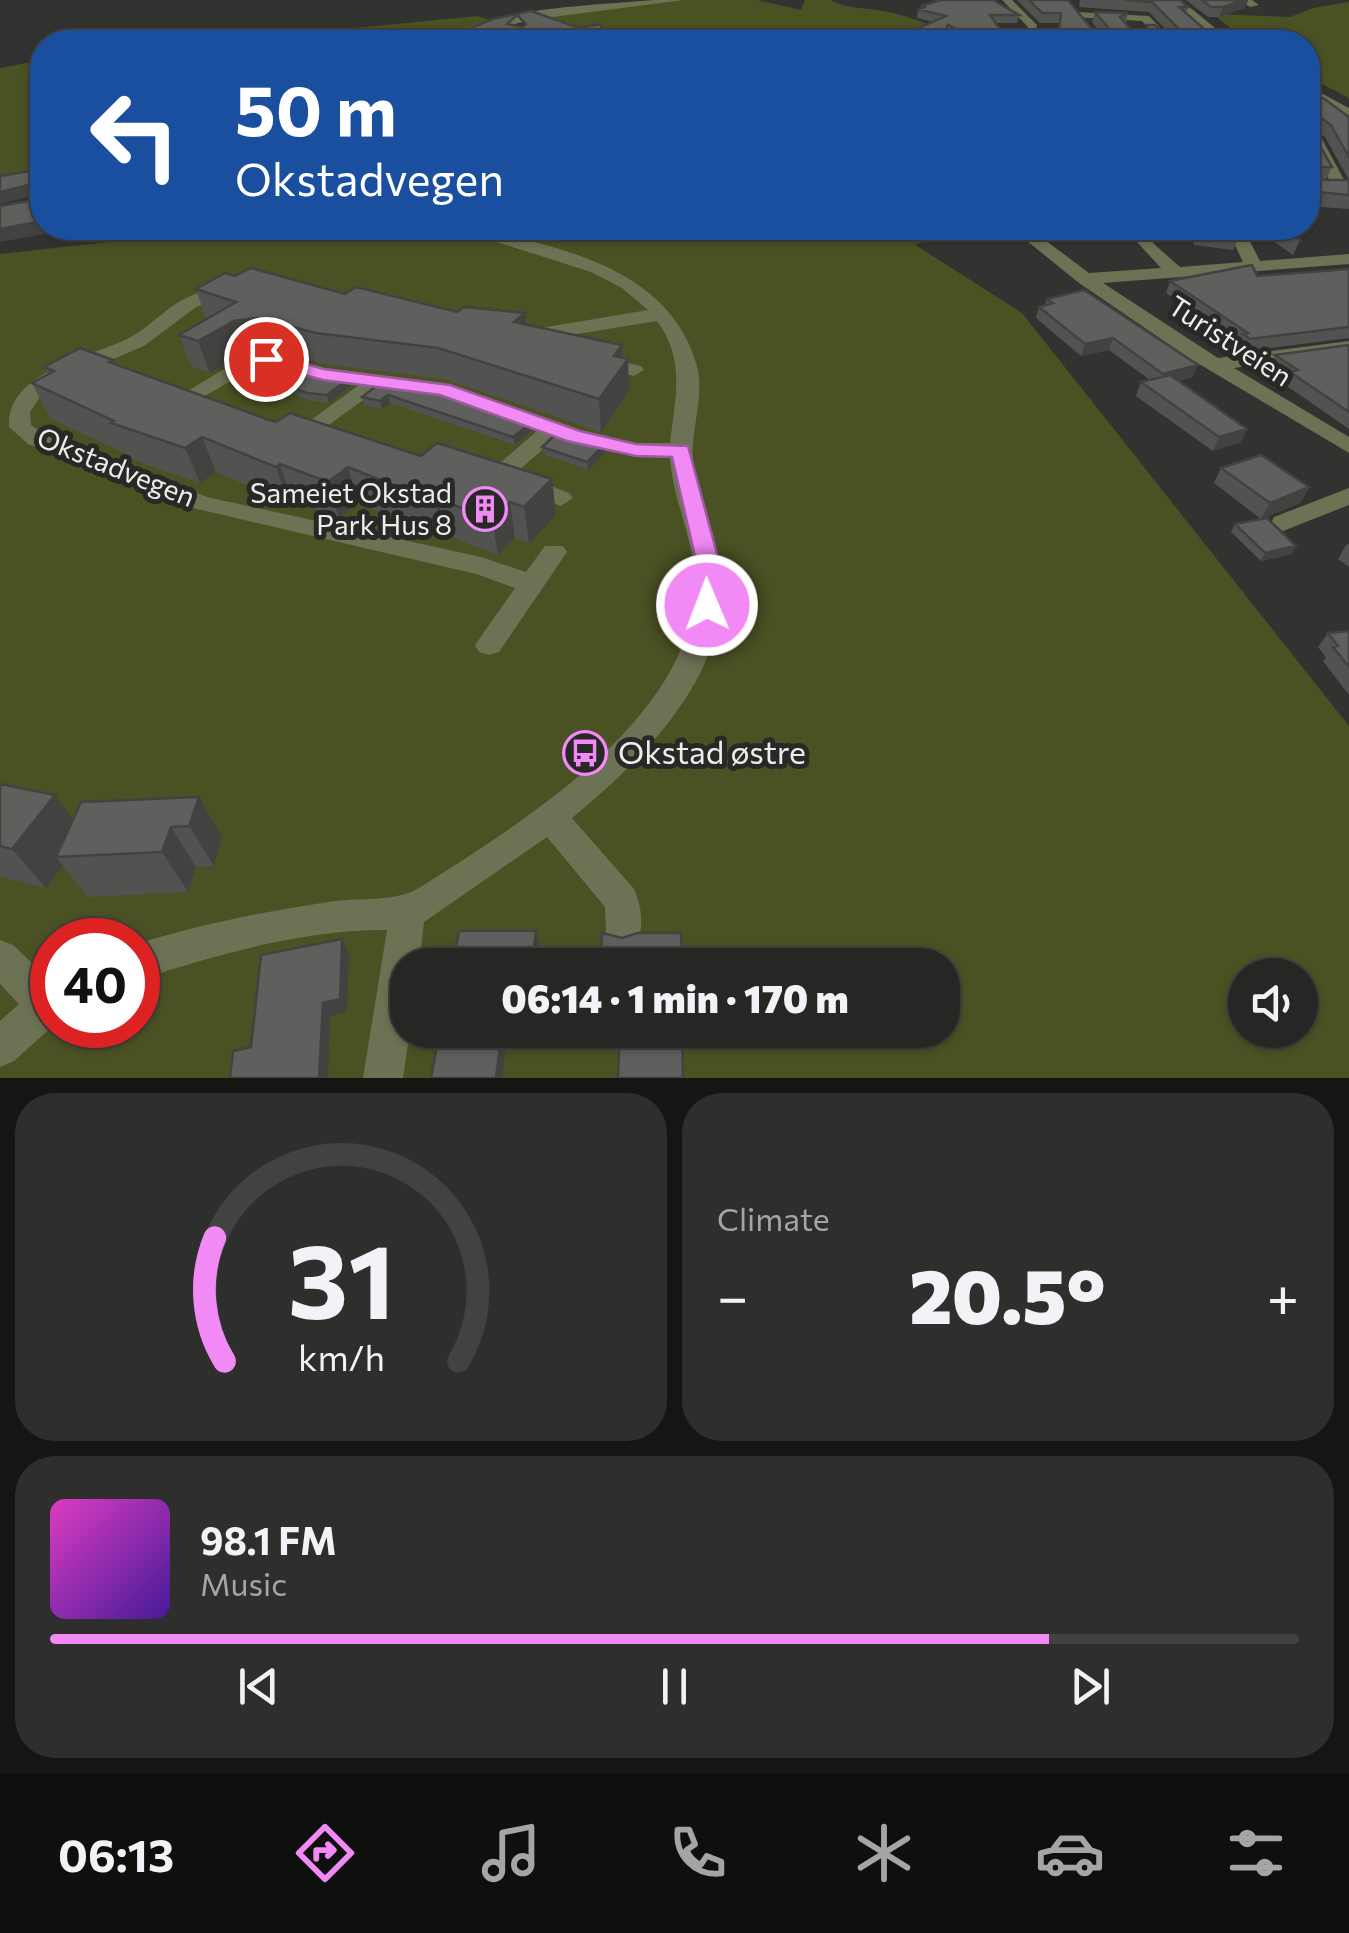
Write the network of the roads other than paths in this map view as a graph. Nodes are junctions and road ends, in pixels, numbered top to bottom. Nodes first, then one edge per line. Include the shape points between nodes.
1 (680, 0) edge
2 (1007, 0) edge
3 (1175, 0) edge
4 (1097, 2) edge
5 (1113, 2) edge
6 (1128, 22) junction
7 (473, 30) edge
8 (1032, 30) edge
9 (1156, 30) edge
10 (1213, 30) edge
11 (1320, 96) edge
12 (1349, 112) edge
13 (1320, 147) edge
14 (1320, 167) edge
15 (1330, 168) junction
16 (1320, 189) edge
17 (502, 240) edge
18 (1034, 240) edge
19 (1145, 240) edge
20 (1241, 240) edge
21 (1349, 259) edge
22 (1253, 264) junction
23 (1174, 270) junction
24 (1085, 279) junction
25 (256, 288) edge
26 (663, 315) junction
27 (518, 334) edge
28 (562, 334) junction
29 (1349, 347) edge
30 (1214, 365) junction
31 (634, 370) dead end
32 (377, 380) junction
33 (211, 411) edge
34 (553, 428) junction
35 (338, 443) edge
36 (1349, 446) edge
37 (681, 450) junction
38 (1349, 496) edge
39 (562, 498) dead end
40 (1283, 523) dead end
41 (554, 552) dead end
42 (532, 584) junction
43 (489, 645) dead end
44 (551, 818) junction
45 (408, 912) junction
46 (624, 932) dead end
47 (160, 957) edge
48 (0, 958) edge
49 (30, 986) edge
50 (30, 1020) edge
51 (0, 1047) edge
52 (383, 1078) edge

1 - 7 street
2 - 8 street
3 - 10 street
4 - 6 street via 1064,3 1080,20
5 - 6 street
6 - 9 street
11 - 12 street
13 - 15 street
14 - 15 street
15 - 16 street via 1342,190
17 - 26 street via 594,267 629,285
18 - 24 street, Turistveien
19 - 23 street
20 - 22 street
21 - 22 street, Turistveien
22 - 23 street, Turistveien
23 - 24 street, Turistveien
24 - 30 street, Turistveien
25 - 42 street, Okstadvegen via 205,296 137,342 52,378 19,412 20,428 201,503 481,566
26 - 28 street
26 - 37 street via 688,368
27 - 28 street
28 - 31 street via 586,358
29 - 30 street
30 - 36 street, Turistveien
32 - 33 street via 253,360 185,400
32 - 34 street via 443,389
32 - 35 street via 300,433
34 - 37 street via 636,450
34 - 39 street via 492,471
37 - 44 street via 708,565 696,648 675,693
38 - 40 street
41 - 42 street
42 - 43 street
44 - 45 street
44 - 46 street via 622,900
45 - 47 street via 363,913
45 - 52 street
48 - 49 street
50 - 51 street

